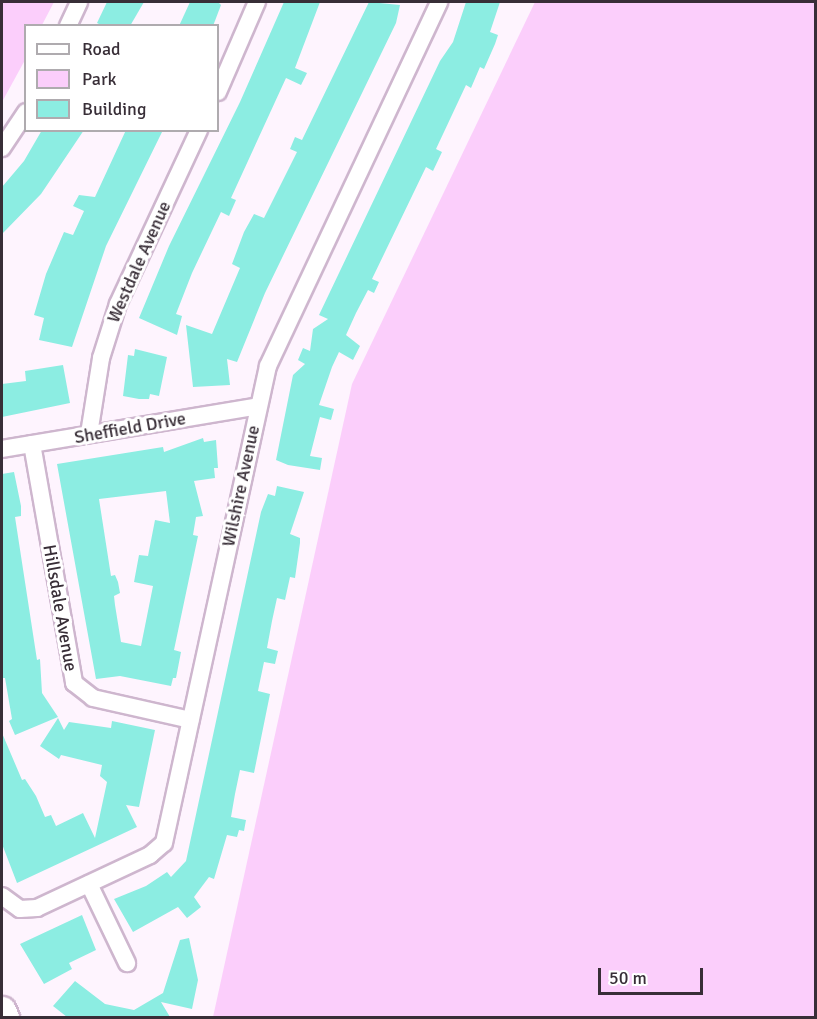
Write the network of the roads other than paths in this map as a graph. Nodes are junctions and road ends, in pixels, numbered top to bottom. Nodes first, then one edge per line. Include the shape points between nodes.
1 (80, 2) edge
2 (257, 2) edge
3 (439, 2) edge
4 (69, 24) edge
5 (219, 90) edge
6 (24, 115) edge
7 (198, 132) edge
8 (2, 148) edge
9 (258, 406) junction
10 (89, 434) junction
11 (32, 444) junction
12 (2, 449) edge
13 (191, 720) junction
14 (89, 884) junction
15 (2, 896) edge
16 (126, 963) dead end
17 (2, 1011) edge
18 (5, 1017) edge

1 - 4 street
2 - 5 street
3 - 9 street, Wilshire Avenue via 279,337
6 - 8 street
7 - 10 street, Westdale Avenue via 118,304 101,358
9 - 10 street, Sheffield Drive
9 - 13 street, Wilshire Avenue
10 - 11 street, Sheffield Drive
11 - 12 street, Sheffield Drive
11 - 13 street, Hillsdale Avenue via 78,691 93,698
13 - 14 street, Wilshire Avenue via 164,843 150,855
14 - 15 street, Wilshire Avenue via 37,908 20,909
14 - 16 street
17 - 18 highway

